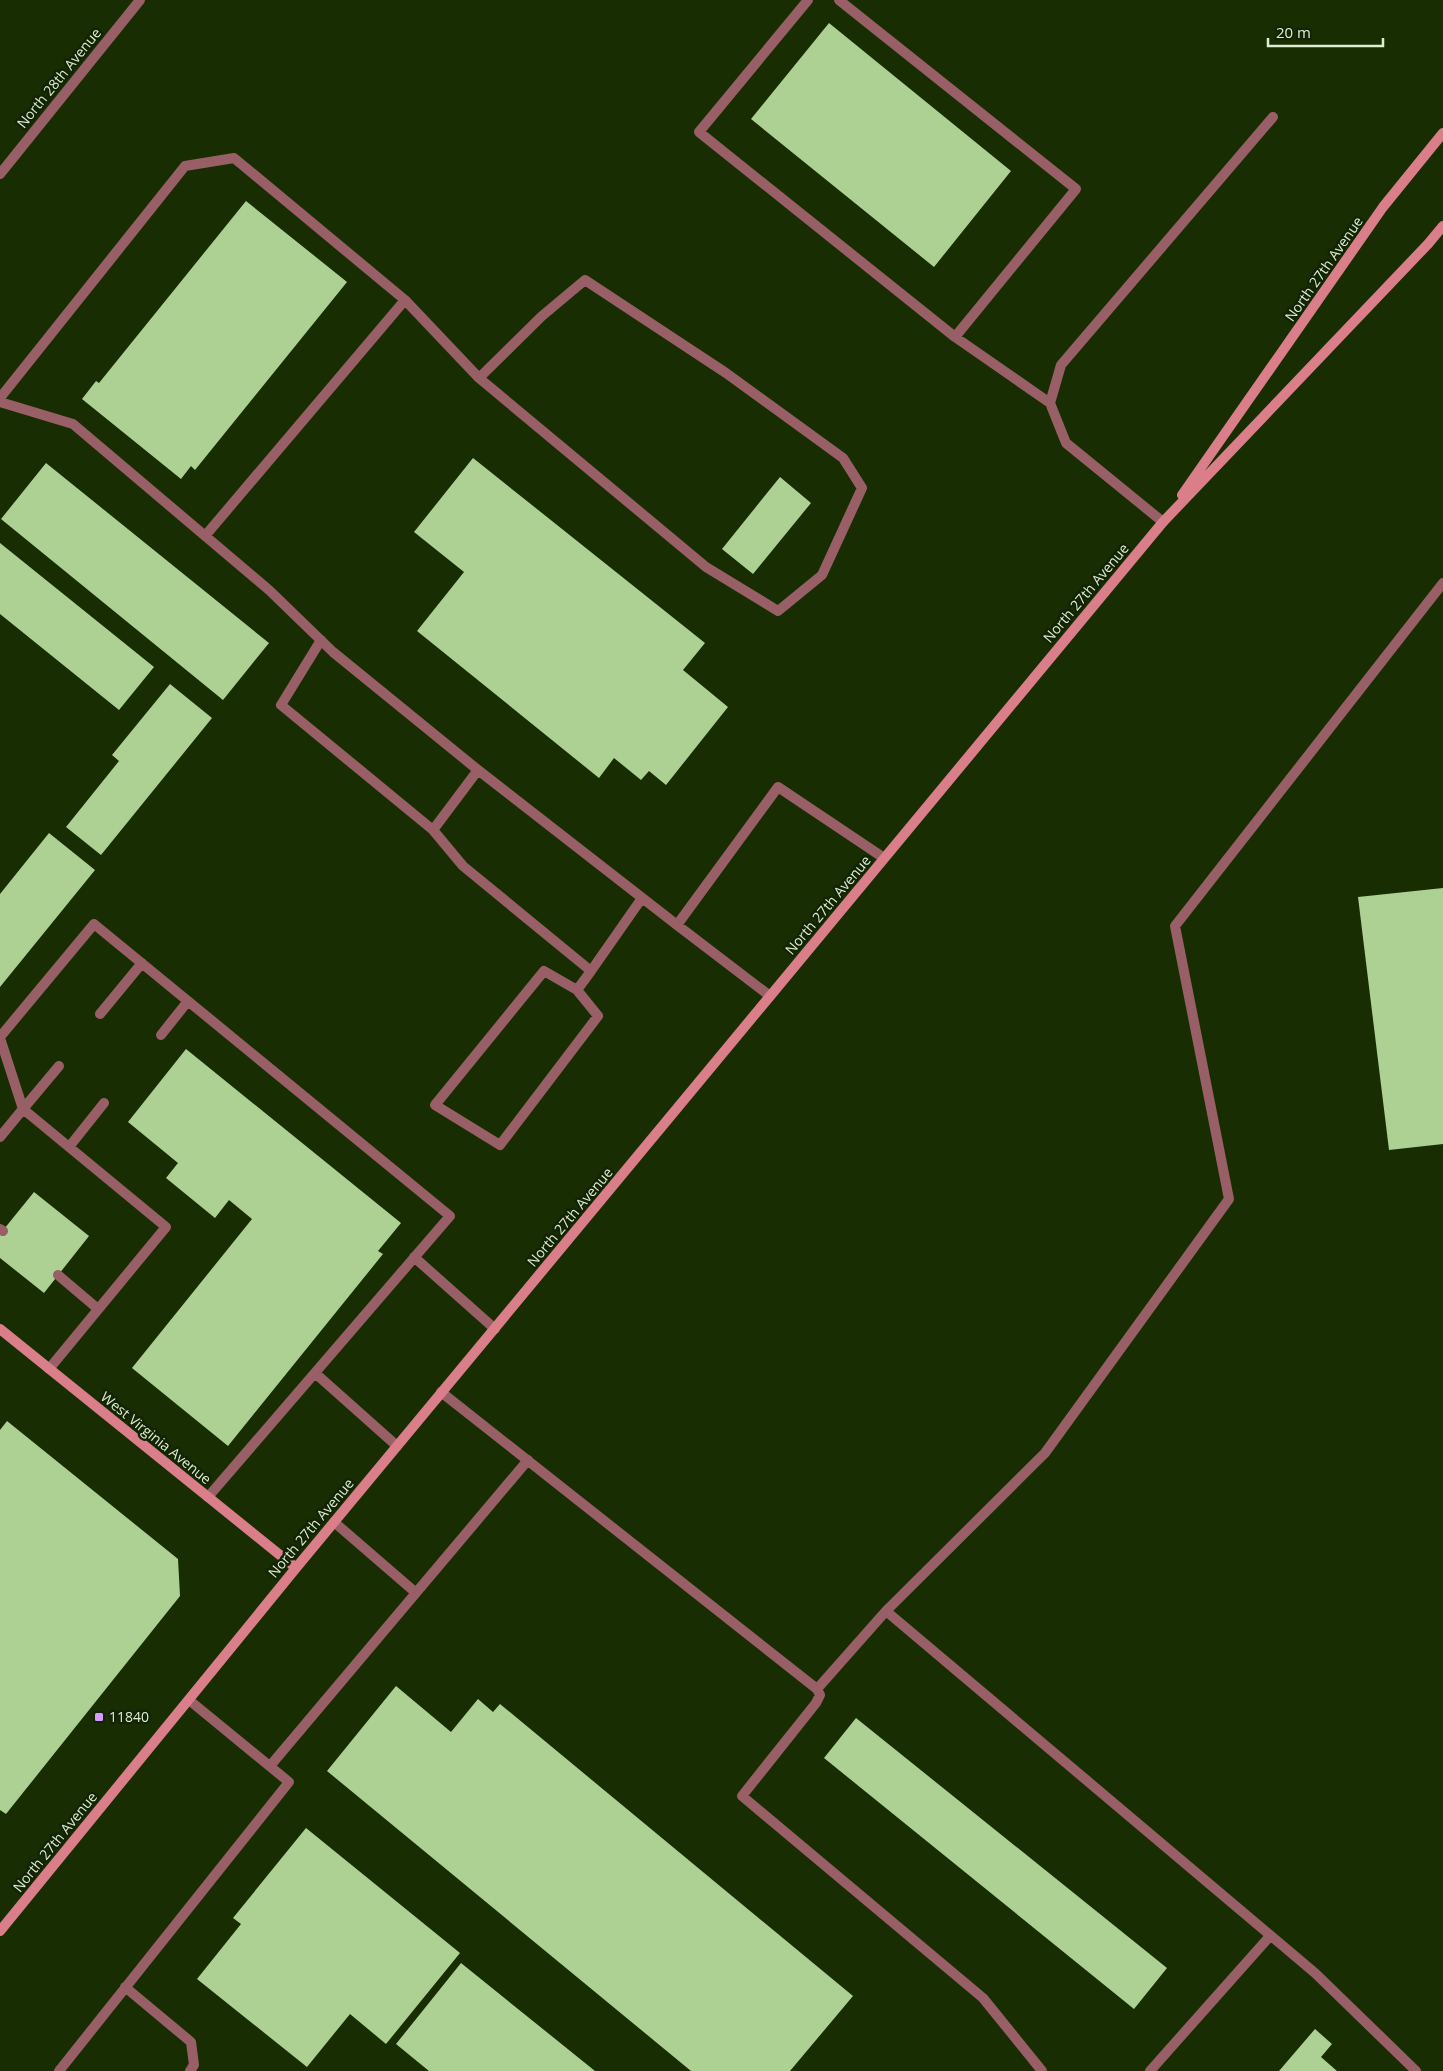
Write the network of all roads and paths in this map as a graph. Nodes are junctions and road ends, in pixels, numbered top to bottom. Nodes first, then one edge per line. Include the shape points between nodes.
1 (140, 0) edge
2 (808, 0) edge
3 (839, 0) edge
4 (1273, 117) dead end
5 (1443, 133) edge
6 (0, 174) edge
7 (1443, 226) edge
8 (405, 300) junction
9 (956, 337) junction
10 (479, 378) junction
11 (0, 398) edge
12 (0, 402) edge
13 (1050, 403) junction
14 (1163, 522) junction
15 (205, 536) junction
16 (1443, 583) edge
17 (320, 640) junction
18 (478, 770) junction
19 (433, 830) junction
20 (884, 858) junction
21 (642, 898) junction
22 (676, 926) junction
23 (142, 963) junction
24 (591, 970) junction
25 (577, 990) junction
26 (770, 996) junction
27 (188, 1001) junction
28 (100, 1014) dead end
29 (161, 1035) dead end
30 (0, 1038) edge
31 (59, 1066) dead end
32 (104, 1103) dead end
33 (23, 1109) junction
34 (0, 1137) edge
35 (69, 1147) junction
36 (414, 1257) junction
37 (58, 1275) dead end
38 (98, 1309) junction
39 (0, 1329) edge
40 (495, 1329) junction
41 (49, 1369) junction
42 (315, 1373) junction
43 (442, 1392) junction
44 (397, 1446) junction
45 (528, 1460) junction
46 (208, 1497) junction
47 (334, 1522) junction
48 (296, 1568) junction
49 (415, 1592) junction
50 (886, 1610) junction
51 (817, 1689) junction
52 (189, 1700) junction
53 (270, 1766) junction
54 (0, 1931) edge
55 (1270, 1936) junction
56 (125, 1987) junction
57 (58, 2071) edge
58 (190, 2071) edge
59 (1042, 2071) edge
60 (1150, 2071) edge
61 (1416, 2071) edge

1 - 6 street, North 28th Avenue
2 - 9 street via 699,132
3 - 9 street via 1076,189
4 - 13 street via 1061,365
5 - 14 main road, North 27th Avenue via 1383,208
7 - 14 main road, North 27th Avenue
8 - 10 street
8 - 11 street via 234,158 185,166
8 - 15 street
9 - 13 street
10 - 10 street via 706,567 778,611 822,575 862,488 844,458 726,373 585,280 542,316
12 - 15 street via 73,424
13 - 14 street via 1066,443
14 - 20 main road, North 27th Avenue
15 - 17 street via 269,590
16 - 50 street via 1175,926 1229,1199 1045,1453
17 - 18 street
17 - 19 street via 281,705
18 - 19 street
18 - 21 street
19 - 24 street via 463,866
20 - 22 street via 778,787
20 - 26 main road, North 27th Avenue
21 - 22 street
21 - 24 street
22 - 26 street
23 - 27 street
23 - 28 street
23 - 30 street via 94,924
24 - 25 street
25 - 25 street via 544,971 435,1106 500,1145 598,1016
26 - 40 main road, North 27th Avenue
27 - 29 street
27 - 36 street via 450,1216
30 - 33 street
31 - 33 street
32 - 35 street
33 - 34 street
33 - 35 street
35 - 38 street via 166,1227
36 - 40 street
36 - 42 street
37 - 38 street
38 - 41 street
39 - 41 main road, West Virginia Avenue
40 - 43 main road, North 27th Avenue
41 - 46 main road, West Virginia Avenue
42 - 44 street
42 - 46 street
43 - 44 main road, North 27th Avenue
43 - 45 street
44 - 47 main road, North 27th Avenue
45 - 49 street
45 - 51 street
46 - 48 main road, West Virginia Avenue
47 - 48 main road, North 27th Avenue
47 - 49 street
48 - 52 main road, North 27th Avenue
49 - 53 street
50 - 51 street
50 - 55 street
51 - 59 street via 820,1695 816,1703 742,1796 983,1998
52 - 53 street
52 - 54 main road, North 27th Avenue
53 - 56 street via 289,1782
55 - 60 street
55 - 61 street via 1314,1973
56 - 57 street
56 - 58 street via 192,2042 194,2064

